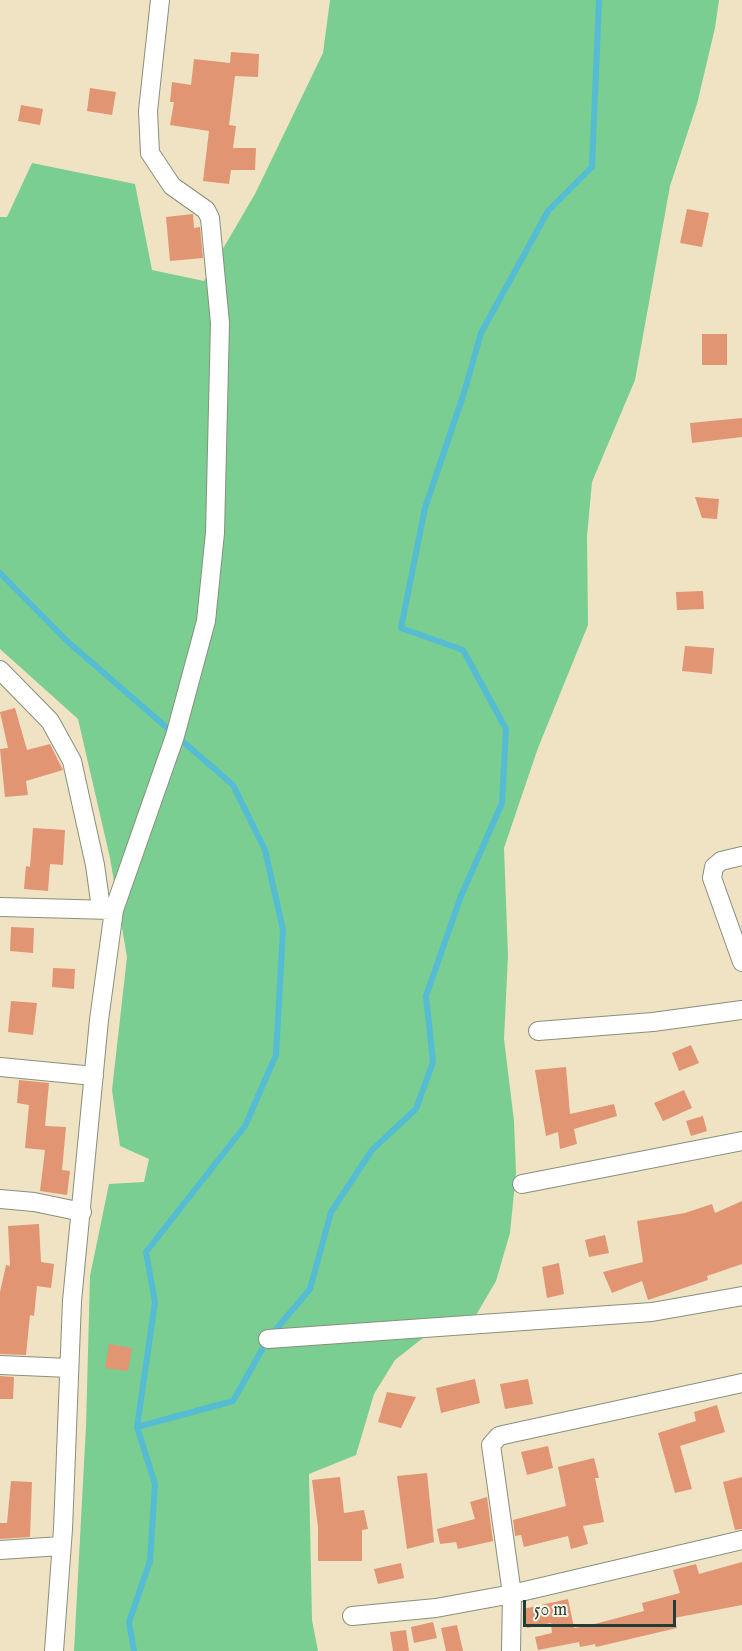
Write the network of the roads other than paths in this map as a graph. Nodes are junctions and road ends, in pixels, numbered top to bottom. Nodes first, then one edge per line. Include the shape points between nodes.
1 (159, 0) edge
2 (0, 670) edge
3 (742, 856) edge
4 (0, 907) edge
5 (108, 909) junction
6 (742, 962) edge
7 (742, 1010) edge
8 (538, 1031) dead end
9 (0, 1067) edge
10 (94, 1076) junction
11 (742, 1141) edge
12 (522, 1184) dead end
13 (0, 1199) edge
14 (82, 1212) junction
15 (742, 1296) edge
16 (268, 1339) dead end
17 (0, 1365) edge
18 (69, 1368) junction
19 (742, 1383) edge
20 (742, 1540) edge
21 (61, 1546) junction
22 (0, 1550) edge
23 (512, 1594) junction
24 (352, 1616) dead end
25 (54, 1651) edge
26 (511, 1651) edge

1 - 5 street via 148,111 150,153 172,186 206,210 210,218 220,323 216,521 207,621 175,736
2 - 5 street via 50,721 72,760
3 - 6 street via 721,861 714,867 712,878
4 - 5 street
5 - 10 street
7 - 8 street
9 - 10 street
10 - 14 street
11 - 12 street
13 - 14 street
14 - 18 street
15 - 16 street via 652,1312
17 - 18 street
18 - 21 street
19 - 23 street via 499,1436 491,1445
20 - 23 street
21 - 22 street
21 - 25 street
23 - 24 street via 436,1608
23 - 26 street

